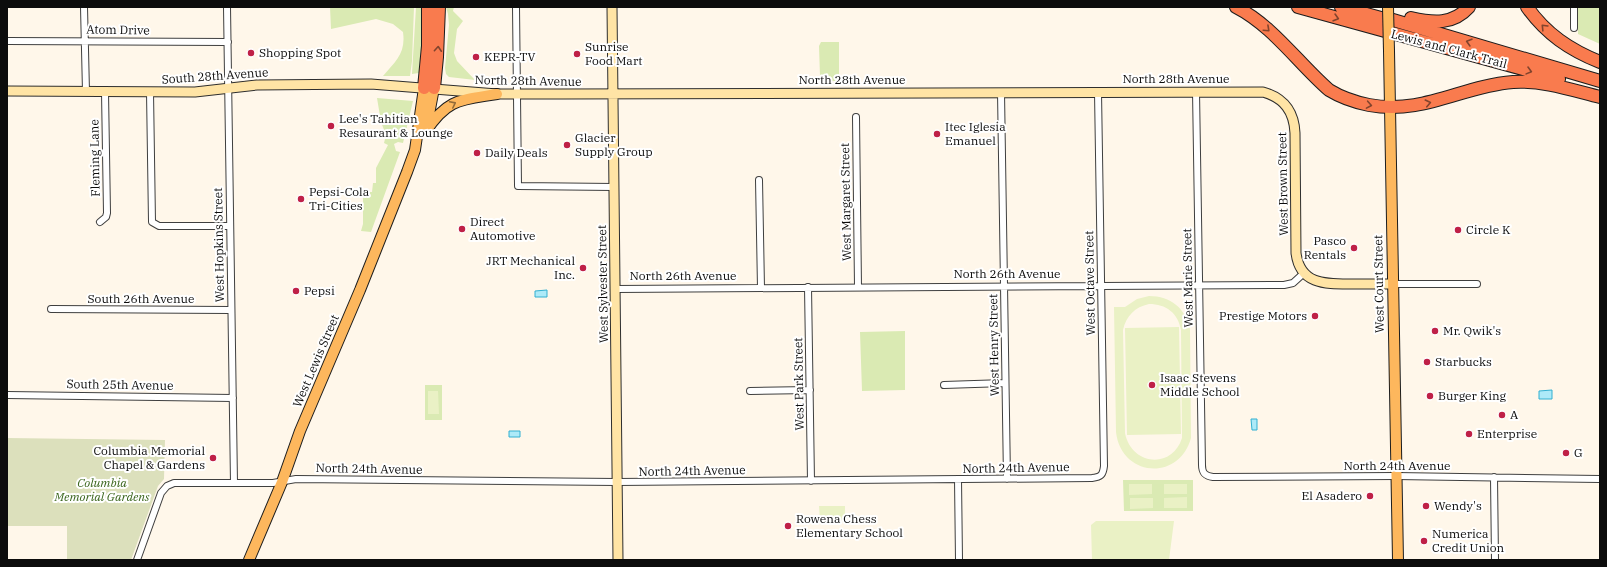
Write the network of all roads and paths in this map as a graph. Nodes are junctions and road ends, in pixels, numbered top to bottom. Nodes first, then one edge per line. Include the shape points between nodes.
1 (84, 7) edge
2 (227, 7) edge
3 (428, 7) edge
4 (439, 7) edge
5 (516, 7) edge
6 (612, 7) edge
7 (1236, 7) edge
8 (1298, 7) edge
9 (1341, 7) edge
10 (1388, 7) edge
11 (1469, 7) edge
12 (1527, 7) edge
13 (1574, 7) edge
14 (1393, 20) junction
15 (1574, 28) dead end
16 (7, 41) edge
17 (85, 41) junction
18 (228, 42) junction
19 (1600, 62) edge
20 (1600, 81) edge
21 (429, 88) junction
22 (228, 89) junction
23 (1600, 90) edge
24 (7, 91) edge
25 (1196, 91) junction
26 (86, 92) junction
27 (105, 92) junction
28 (150, 92) junction
29 (1001, 92) junction
30 (1098, 92) junction
31 (497, 94) junction
32 (517, 94) junction
33 (613, 94) junction
34 (1600, 97) edge
35 (1278, 98) joint
36 (1390, 108) junction
37 (856, 117) dead end
38 (426, 131) junction
39 (415, 150) junction
40 (759, 180) dead end
41 (614, 187) junction
42 (100, 222) dead end
43 (230, 226) junction
44 (1304, 273) junction
45 (1392, 284) junction
46 (1477, 284) dead end
47 (1199, 285) junction
48 (1004, 286) junction
49 (1101, 286) junction
50 (808, 287) junction
51 (858, 287) junction
52 (761, 288) junction
53 (616, 289) junction
54 (51, 309) dead end
55 (231, 310) junction
56 (1005, 383) junction
57 (944, 384) dead end
58 (810, 390) junction
59 (750, 391) dead end
60 (7, 395) edge
61 (233, 398) junction
62 (1202, 465) joint
63 (1102, 474) joint
64 (1396, 476) junction
65 (1494, 478) junction
66 (958, 479) junction
67 (1006, 479) junction
68 (1600, 479) edge
69 (811, 481) junction
70 (282, 482) junction
71 (617, 482) junction
72 (234, 483) junction
73 (137, 560) edge
74 (249, 560) edge
75 (618, 560) edge
76 (959, 560) edge
77 (1398, 560) edge
78 (1495, 560) edge

1 - 17 street
2 - 18 street, West Hopkins Street
3 - 21 highway
21 -> 4 highway via 437,58
5 - 32 street
6 - 33 street, West Sylvester Street
7 -> 36 highway via 1269,31 1336,95 1352,101
8 -> 23 highway, Lewis and Clark Trail
9 - 14 highway, Lewis and Clark Trail
10 - 36 main road, West Court Street, bridge
11 - 14 highway via 1453,19 1441,22 1426,22 1406,17
19 -> 12 highway via 1575,51 1553,37
13 - 15 street
20 -> 14 highway, Lewis and Clark Trail
16 - 17 street, Atom Drive
17 - 18 street, Atom Drive
17 - 26 street
18 - 22 street, West Hopkins Street
21 - 22 street, South 28th Avenue via 371,84 263,84
21 - 31 street, North 28th Avenue
21 - 38 main road, West Lewis Street
21 - 39 main road, West Lewis Street
22 - 28 street, South 28th Avenue
22 - 43 street, West Hopkins Street
24 - 26 street, South 28th Avenue
25 - 30 street, North 28th Avenue
25 - 35 street, North 28th Avenue via 1259,91
25 - 47 street, West Marie Street
26 - 27 street, South 28th Avenue
27 - 28 street, South 28th Avenue
27 - 42 street, Fleming Lane via 107,213
28 - 43 street via 154,224
29 - 30 street, North 28th Avenue
29 - 33 street, North 28th Avenue
29 - 48 street, West Henry Street
30 - 49 street, West Octave Street
31 - 32 street, North 28th Avenue
38 -> 31 main road via 450,104 459,100
32 - 33 street, North 28th Avenue
32 - 41 street via 518,186
33 - 41 street, West Sylvester Street
36 -> 34 highway via 1424,104 1487,86 1512,82 1553,85
35 - 44 street, West Brown Street via 1289,110 1294,124 1296,253 1298,264
36 - 45 main road, West Court Street
37 - 51 street, West Margaret Street
38 - 39 main road, West Lewis Street
39 - 70 main road, West Lewis Street via 360,290 300,431
40 - 52 street
41 - 53 street, West Sylvester Street
43 - 55 street, West Hopkins Street
44 - 45 street via 1324,284
44 - 47 street, North 26th Avenue via 1293,283 1287,284
45 - 46 street
45 - 64 main road, West Court Street
47 - 49 street, North 26th Avenue
47 - 62 street, West Marie Street
48 - 49 street, North 26th Avenue
48 - 51 street, North 26th Avenue
48 - 56 street, West Henry Street
49 - 63 street, West Octave Street via 1104,466
50 - 51 street, North 26th Avenue
50 - 52 street, North 26th Avenue
50 - 58 street, West Park Street
52 - 53 street, North 26th Avenue
53 - 71 street, West Sylvester Street
54 - 55 street, South 26th Avenue
55 - 61 street, West Hopkins Street
56 - 57 street
56 - 67 street, West Henry Street
58 - 59 street
58 - 69 street, West Park Street
60 - 61 street, South 25th Avenue
61 - 72 street, West Hopkins Street
62 - 64 street, North 24th Avenue via 1204,473 1209,477
63 - 67 street, North 24th Avenue via 1100,477 1092,478
64 - 65 street, North 24th Avenue
64 - 77 main road, West Court Street
65 - 68 street, North 24th Avenue
65 - 78 street
66 - 67 street, North 24th Avenue
66 - 69 street, North 24th Avenue
66 - 76 street
69 - 71 street, North 24th Avenue
70 - 71 street, North 24th Avenue via 296,479
70 - 72 street, North 24th Avenue
70 - 74 main road, West Lewis Street
71 - 75 street, West Sylvester Street
72 - 73 street, North 24th Avenue via 174,483 167,486 161,493

